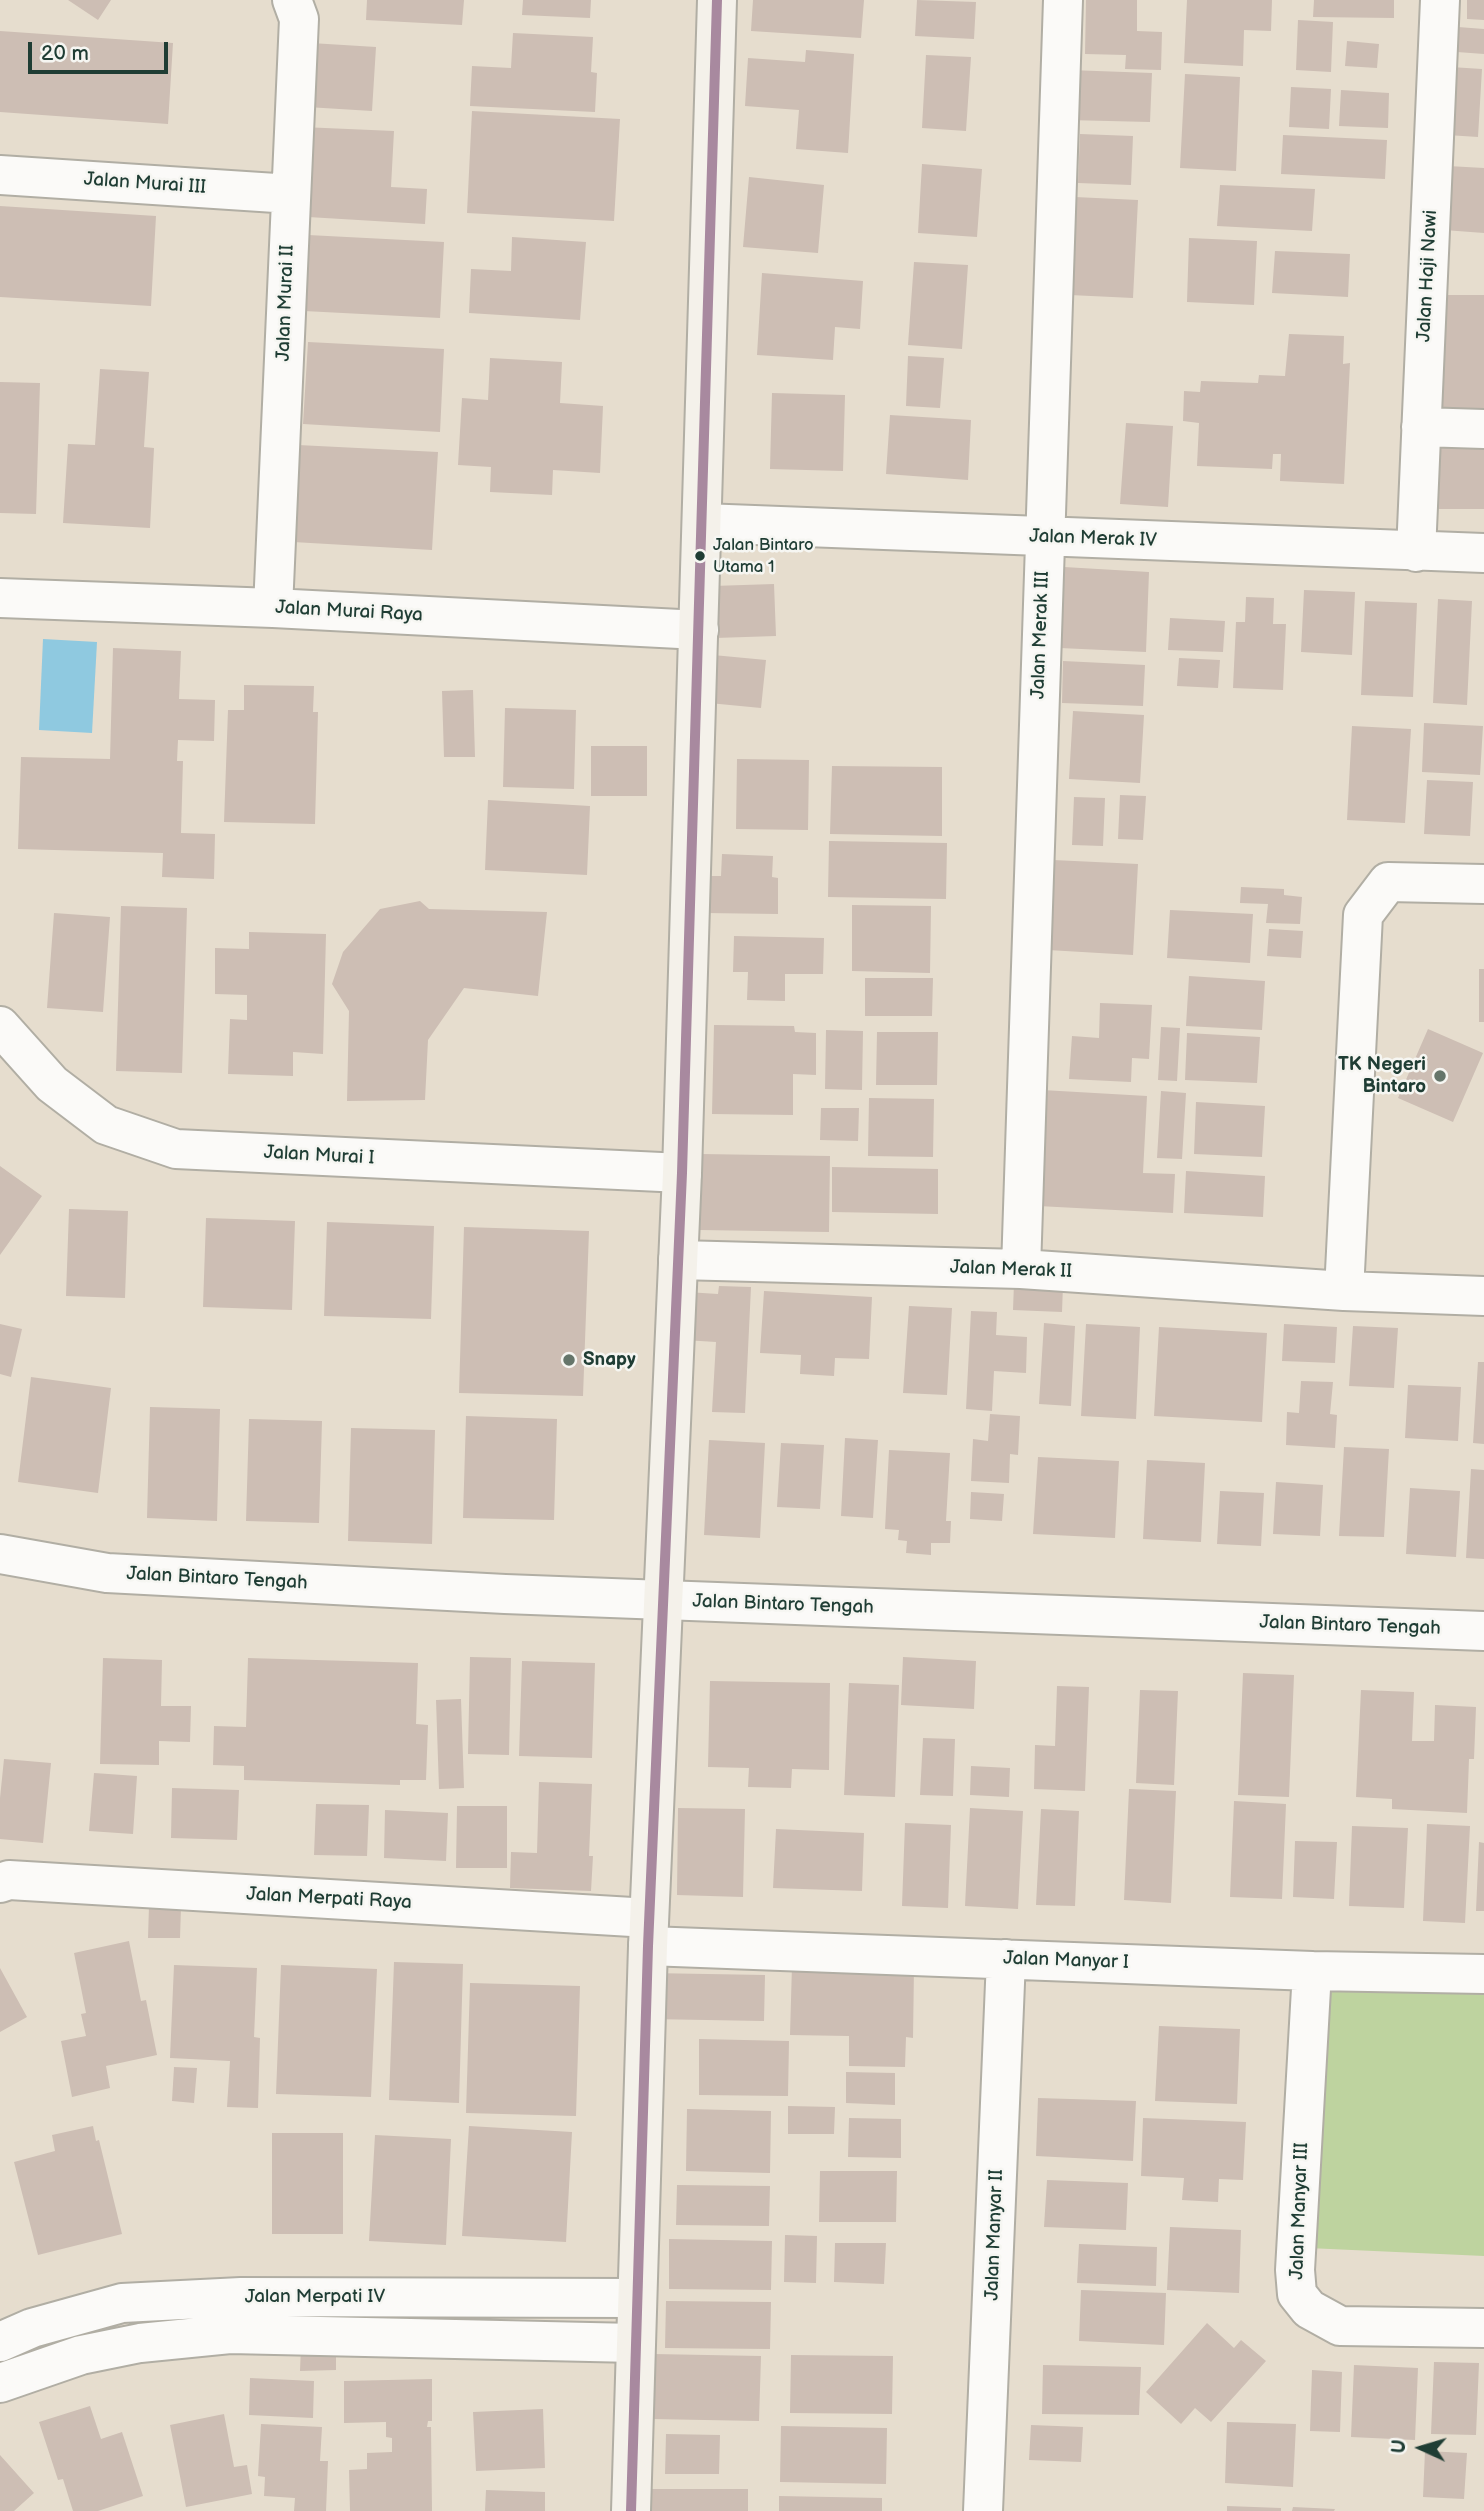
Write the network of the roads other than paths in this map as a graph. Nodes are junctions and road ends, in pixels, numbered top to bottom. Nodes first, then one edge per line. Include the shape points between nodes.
1 (292, 0) edge
2 (717, 0) edge
3 (1063, 0) edge
4 (1440, 0) edge
5 (0, 175) edge
6 (291, 194) junction
7 (1421, 426) junction
8 (1484, 429) edge
9 (702, 523) junction
10 (1045, 537) junction
11 (1416, 552) junction
12 (1484, 554) edge
13 (0, 598) edge
14 (273, 608) junction
15 (699, 630) junction
16 (1484, 884) edge
17 (0, 1026) edge
18 (682, 1173) junction
19 (678, 1260) junction
20 (1021, 1269) junction
21 (1344, 1291) junction
22 (1484, 1296) edge
23 (0, 1554) edge
24 (664, 1601) junction
25 (1484, 1632) edge
26 (3, 1880) edge
27 (648, 1932) junction
28 (1006, 1959) junction
29 (1311, 1971) junction
30 (1484, 1974) edge
31 (636, 2298) junction
32 (63, 2319) junction
33 (1484, 2328) edge
34 (0, 2342) edge
35 (635, 2343) junction
36 (81, 2355) junction
37 (0, 2383) edge
38 (631, 2511) edge
39 (983, 2511) edge

1 - 6 street, Jalan Murai II via 299,19
2 - 9 main road
3 - 10 street, Jalan Merak III
4 - 7 street, Jalan Haji Nawi
5 - 6 street, Jalan Murai III
6 - 14 street, Jalan Murai II
7 - 8 street
7 - 11 street, Jalan Haji Nawi
9 - 10 street, Jalan Merak IV
9 - 15 main road
10 - 11 street, Jalan Merak IV
10 - 20 street, Jalan Merak III
11 - 12 street, Jalan Merak IV
13 - 14 street, Jalan Murai Raya
14 - 15 street, Jalan Murai Raya
15 - 18 main road
16 - 21 street via 1388,882 1363,915
17 - 18 street, Jalan Murai I via 52,1084 106,1125 176,1149
18 - 19 main road
19 - 20 street, Jalan Merak II
19 - 24 main road
20 - 21 street, Jalan Merak II
21 - 22 street, Jalan Merak II
23 - 24 street, Jalan Bintaro Tengah via 107,1573
24 - 25 street, Jalan Bintaro Tengah
24 - 27 main road
26 - 27 street, Jalan Merpati Raya
27 - 28 street, Jalan Manyar I
27 - 31 main road
28 - 29 street, Jalan Manyar I
28 - 39 street, Jalan Manyar II
29 - 30 street, Jalan Manyar I
29 - 33 street, Jalan Manyar III via 1297,2294 1309,2309 1340,2326
31 - 32 street, Jalan Merpati IV via 240,2297 121,2303
31 - 35 main road
32 - 34 street, Jalan Merpati IV
32 - 36 street
35 - 36 street, Jalan Merpati IV via 230,2334 141,2343
35 - 38 main road
36 - 37 street, Jalan Merpati IV

